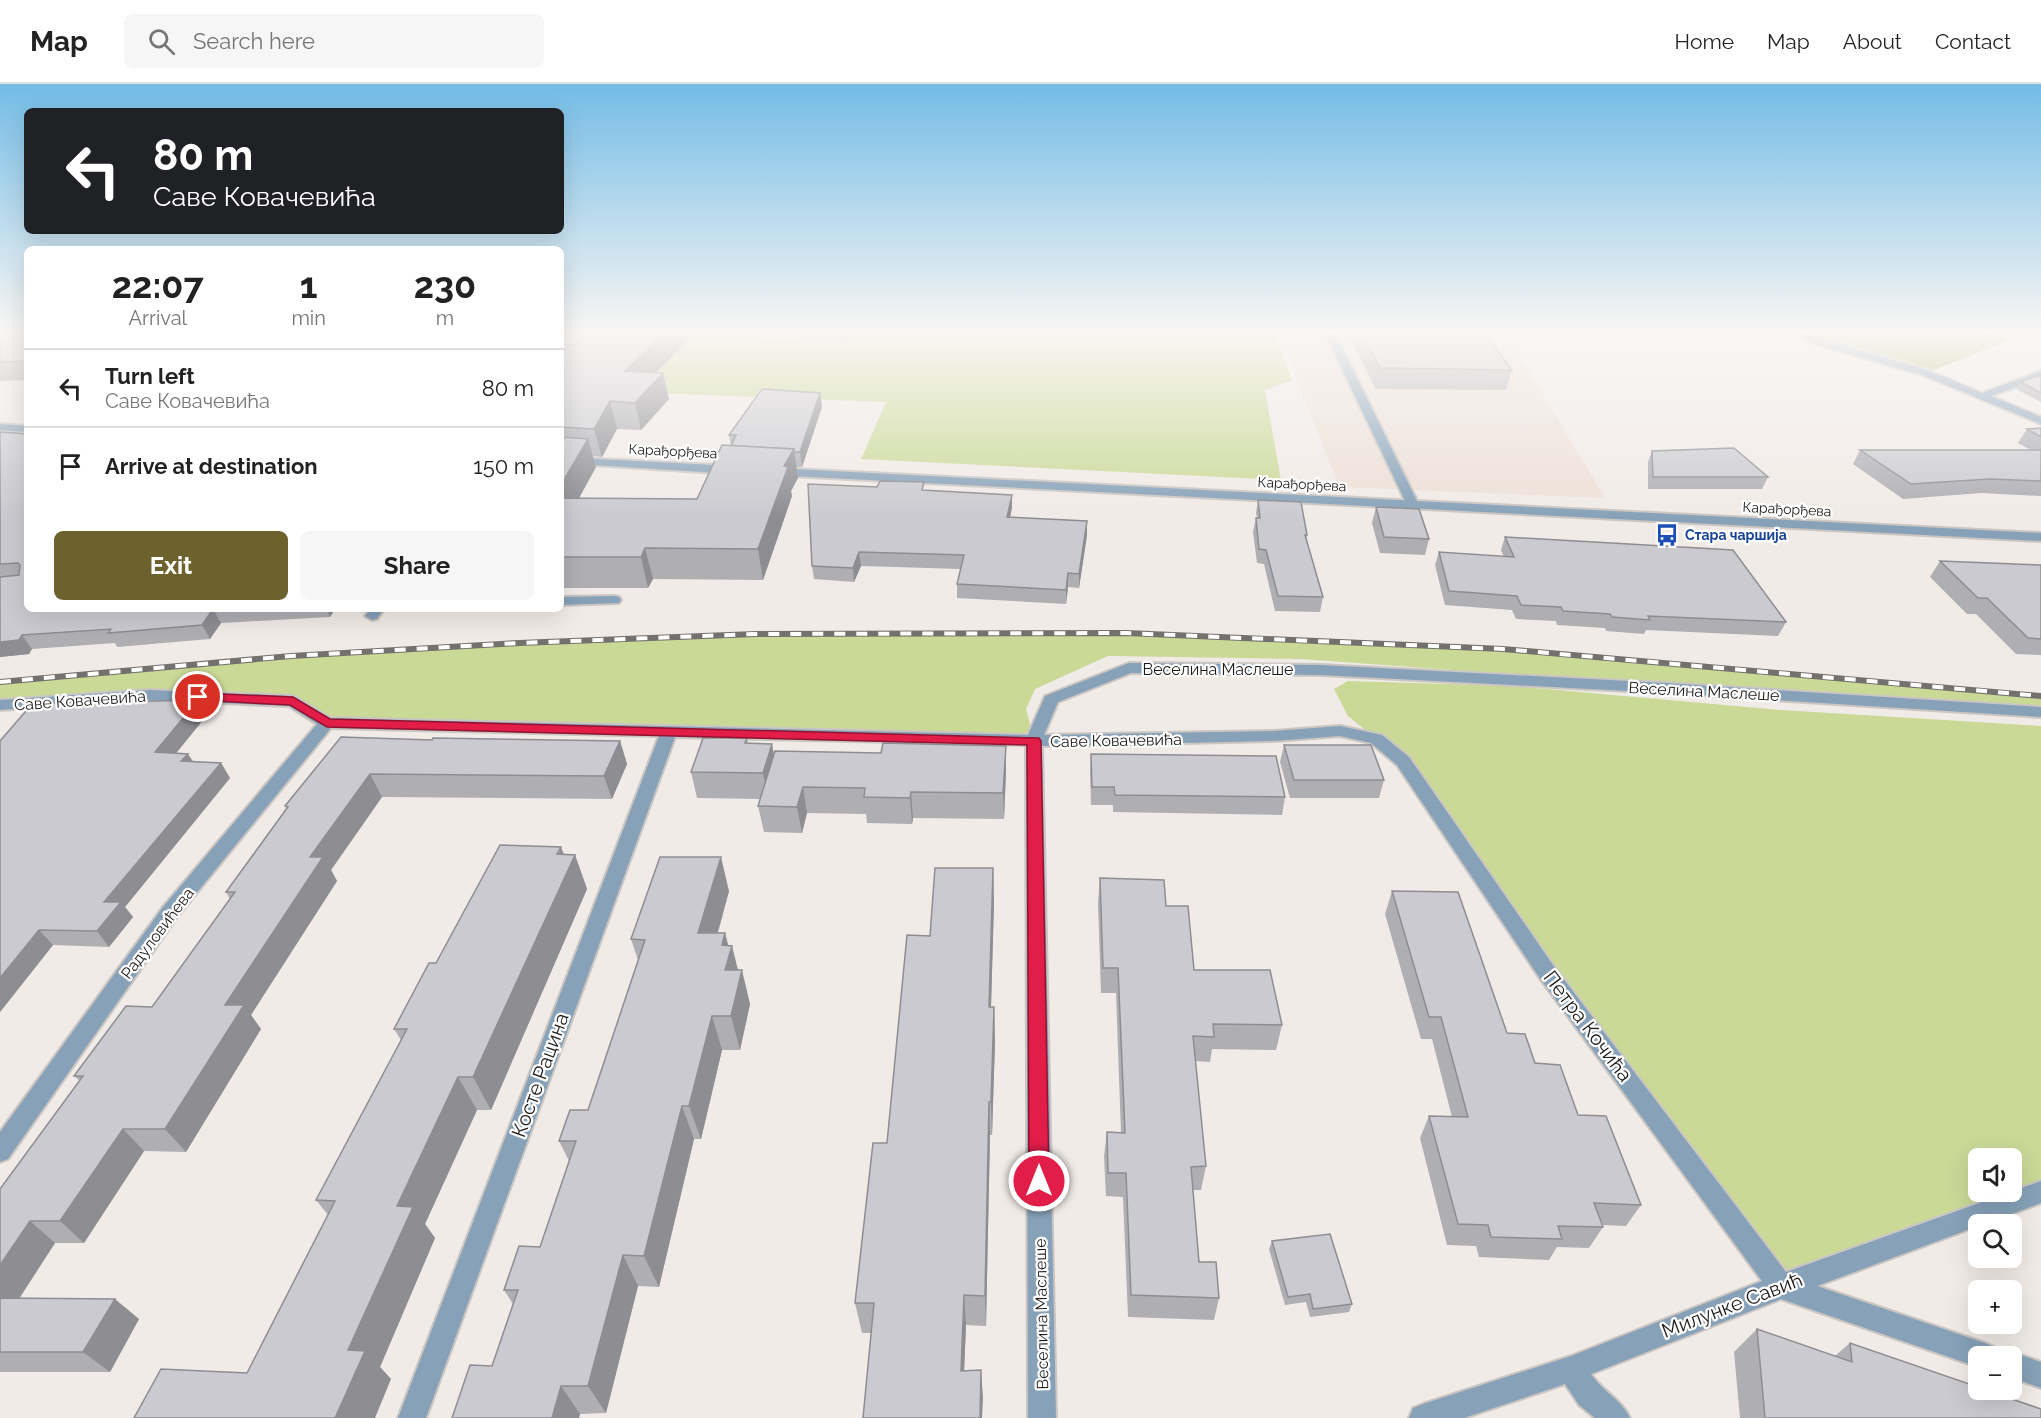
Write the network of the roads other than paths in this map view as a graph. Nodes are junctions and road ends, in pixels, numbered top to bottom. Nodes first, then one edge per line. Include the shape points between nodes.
1 (1359, 393) edge
2 (1976, 393) edge
3 (1990, 393) edge
4 (1983, 396) junction
5 (2041, 421) edge
6 (0, 427) edge
7 (24, 429) edge
8 (564, 460) edge
9 (1413, 505) junction
10 (2041, 537) edge
11 (614, 600) dead end
12 (564, 601) edge
13 (0, 705) edge
14 (2041, 712) edge
15 (327, 723) junction
16 (668, 733) junction
17 (1034, 741) junction
18 (1403, 761) joint
19 (0, 1151) edge
20 (2041, 1192) edge
21 (1781, 1286) junction
22 (1968, 1350) edge
23 (2022, 1368) edge
24 (1571, 1369) junction
25 (2041, 1375) edge
26 (412, 1418) edge
27 (1042, 1418) edge
28 (1423, 1418) edge
29 (1616, 1418) edge

1 - 9 street
2 - 4 street
3 - 4 street
4 - 5 street
6 - 7 street
8 - 9 street, Карађорђева
9 - 10 street, Карађорђева
11 - 12 street
13 - 15 street, Саве Ковачевића via 150,695 293,701
14 - 17 street, Веселина Маслеше via 1321,670 1129,668 1051,699
15 - 16 street, Саве Ковачевића
15 - 19 street, Радуловићева via 171,912
16 - 17 street, Саве Ковачевића
16 - 26 street, Косте Рацина
17 - 18 street, Саве Ковачевића via 1340,731 1376,739
17 - 27 street, Веселина Маслеше
18 - 21 street, Петра Кочића via 1546,971
20 - 21 street, Милунке Савић
21 - 22 street
21 - 24 street, Милунке Савић
23 - 25 street
24 - 28 street, Милунке Савић
24 - 29 street via 1588,1395

